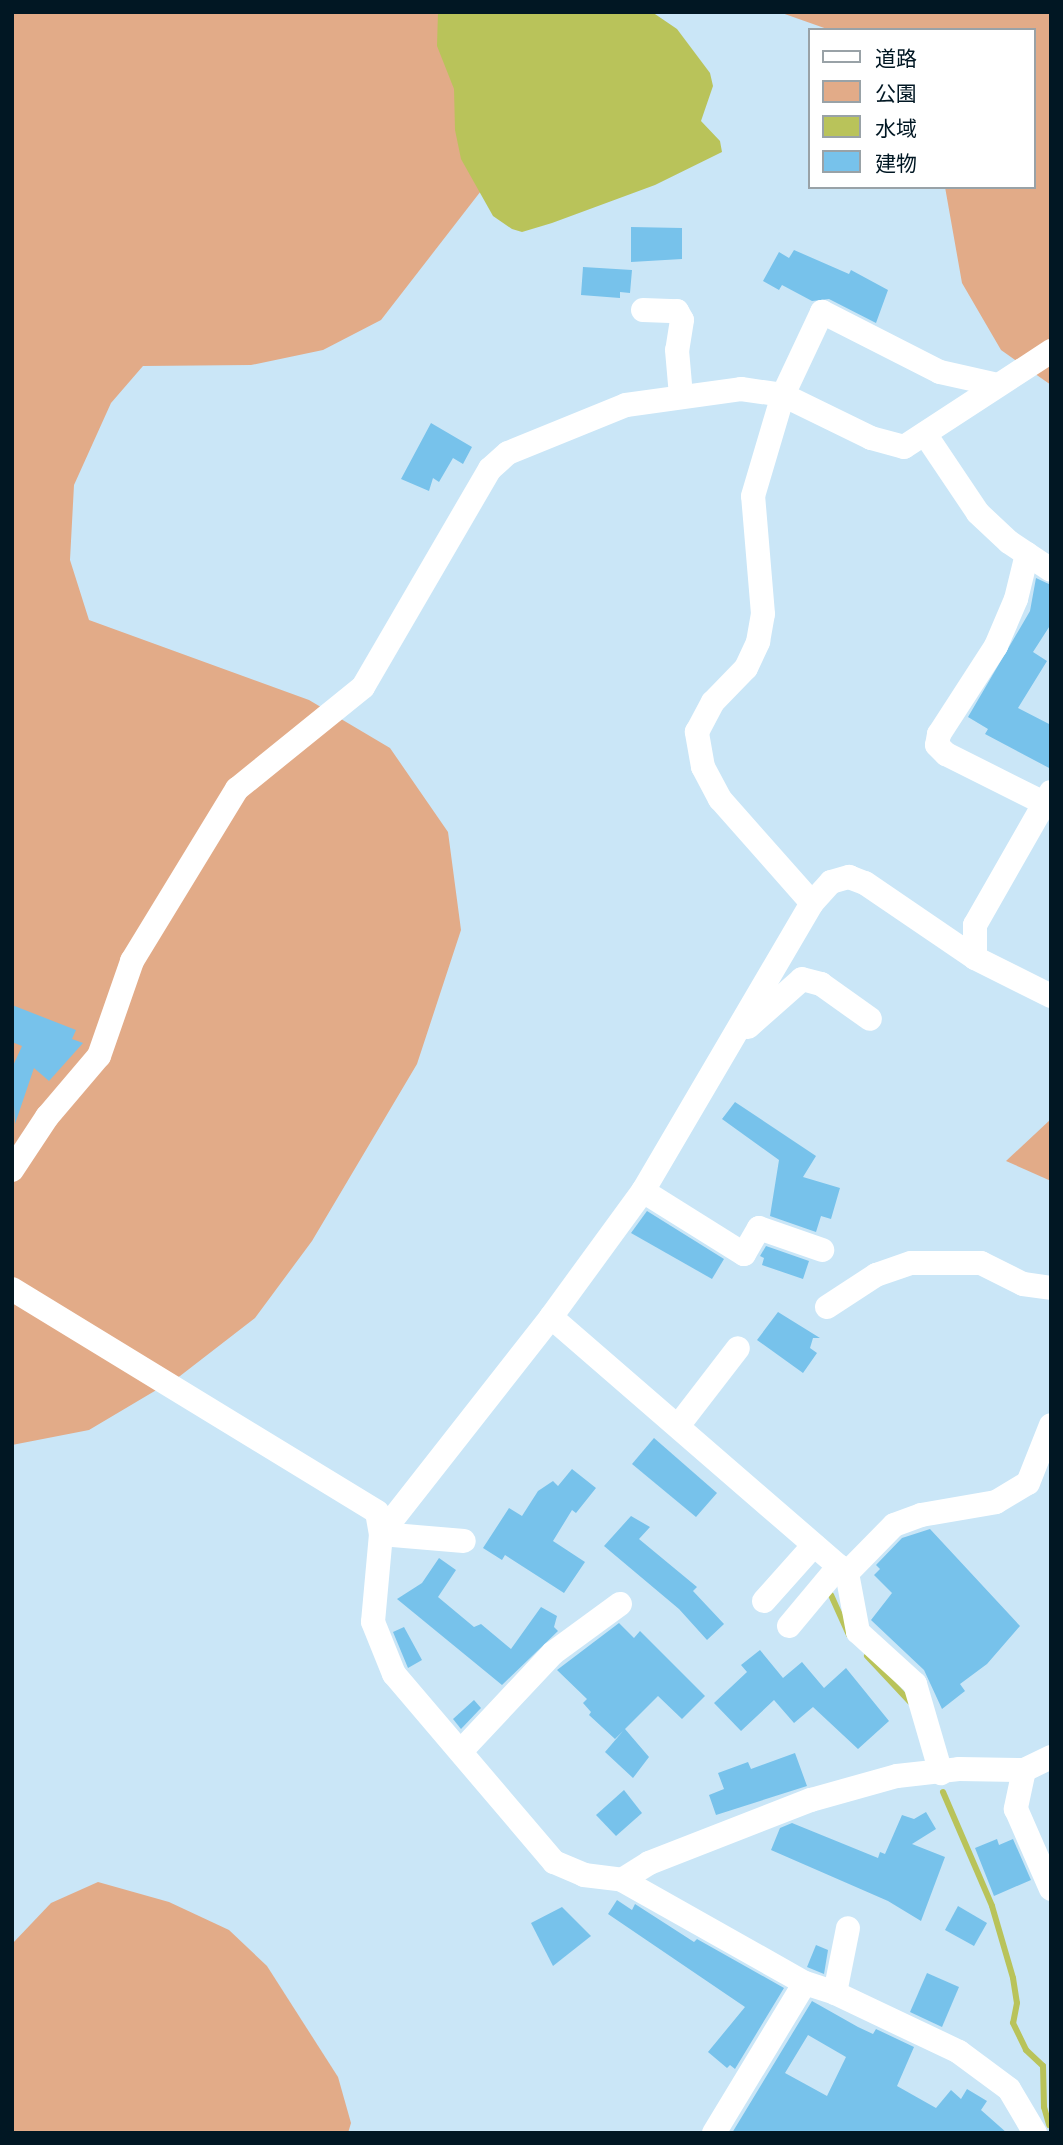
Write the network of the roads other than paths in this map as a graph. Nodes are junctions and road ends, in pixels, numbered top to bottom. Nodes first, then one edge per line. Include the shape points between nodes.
1 (643, 310) dead end
2 (1051, 351) edge
3 (998, 386) junction
4 (783, 395) junction
5 (681, 396) junction
6 (925, 434) junction
7 (1027, 554) junction
8 (1051, 570) edge
9 (1048, 797) edge
10 (813, 902) junction
11 (975, 958) junction
12 (1051, 996) edge
13 (870, 1019) dead end
14 (735, 1031) junction
15 (12, 1170) edge
16 (643, 1191) junction
17 (822, 1250) dead end
18 (1051, 1287) edge
19 (12, 1289) edge
20 (827, 1307) dead end
21 (551, 1317) junction
22 (738, 1348) dead end
23 (1051, 1425) edge
24 (678, 1426) junction
25 (381, 1534) junction
26 (464, 1541) dead end
27 (814, 1545) junction
28 (843, 1570) junction
29 (764, 1601) dead end
30 (620, 1604) dead end
31 (789, 1626) dead end
32 (462, 1750) junction
33 (1051, 1757) edge
34 (1024, 1770) junction
35 (940, 1773) junction
36 (622, 1880) junction
37 (1051, 1889) edge
38 (848, 1928) dead end
39 (805, 1983) junction
40 (835, 1993) junction
41 (714, 2133) edge
42 (1035, 2133) edge

1 - 5 street via 677,311 682,320 677,350
2 - 3 street
3 - 4 street via 940,372 822,312
3 - 6 street
4 - 5 street via 741,389
4 - 6 street via 871,438 904,447
4 - 10 street via 753,496 763,614 758,642 746,668 713,702 697,732 703,767 720,799
5 - 15 street via 626,405 544,435 508,453 490,469 363,687 237,789 132,961 99,1056 47,1117
6 - 7 street via 978,513
7 - 8 street
7 - 9 street via 1016,599 996,646 939,734 937,745 946,754
9 - 11 street via 975,925
10 - 11 street via 831,882 849,877
10 - 14 street
11 - 12 street
13 - 14 street via 821,984 802,979 744,1031
14 - 16 street
16 - 17 street via 744,1254 759,1228
16 - 21 street
18 - 20 street via 1023,1284 981,1263 911,1263 876,1275
19 - 25 street via 377,1512
21 - 24 street
21 - 25 street
22 - 24 street
23 - 28 street via 1028,1482 996,1502 921,1515 894,1525
24 - 27 street
25 - 26 street
25 - 32 street via 373,1622 380,1644 394,1674
27 - 28 street
27 - 29 street
28 - 31 street
28 - 35 street via 858,1632 915,1684
30 - 32 street via 552,1653
32 - 36 street via 554,1862 584,1875
33 - 34 street
34 - 35 street
34 - 37 street via 1016,1809
35 - 36 street via 897,1776 811,1800 649,1863
36 - 39 street
38 - 40 street
39 - 40 street
39 - 41 street
40 - 42 street via 959,2052 1009,2090

